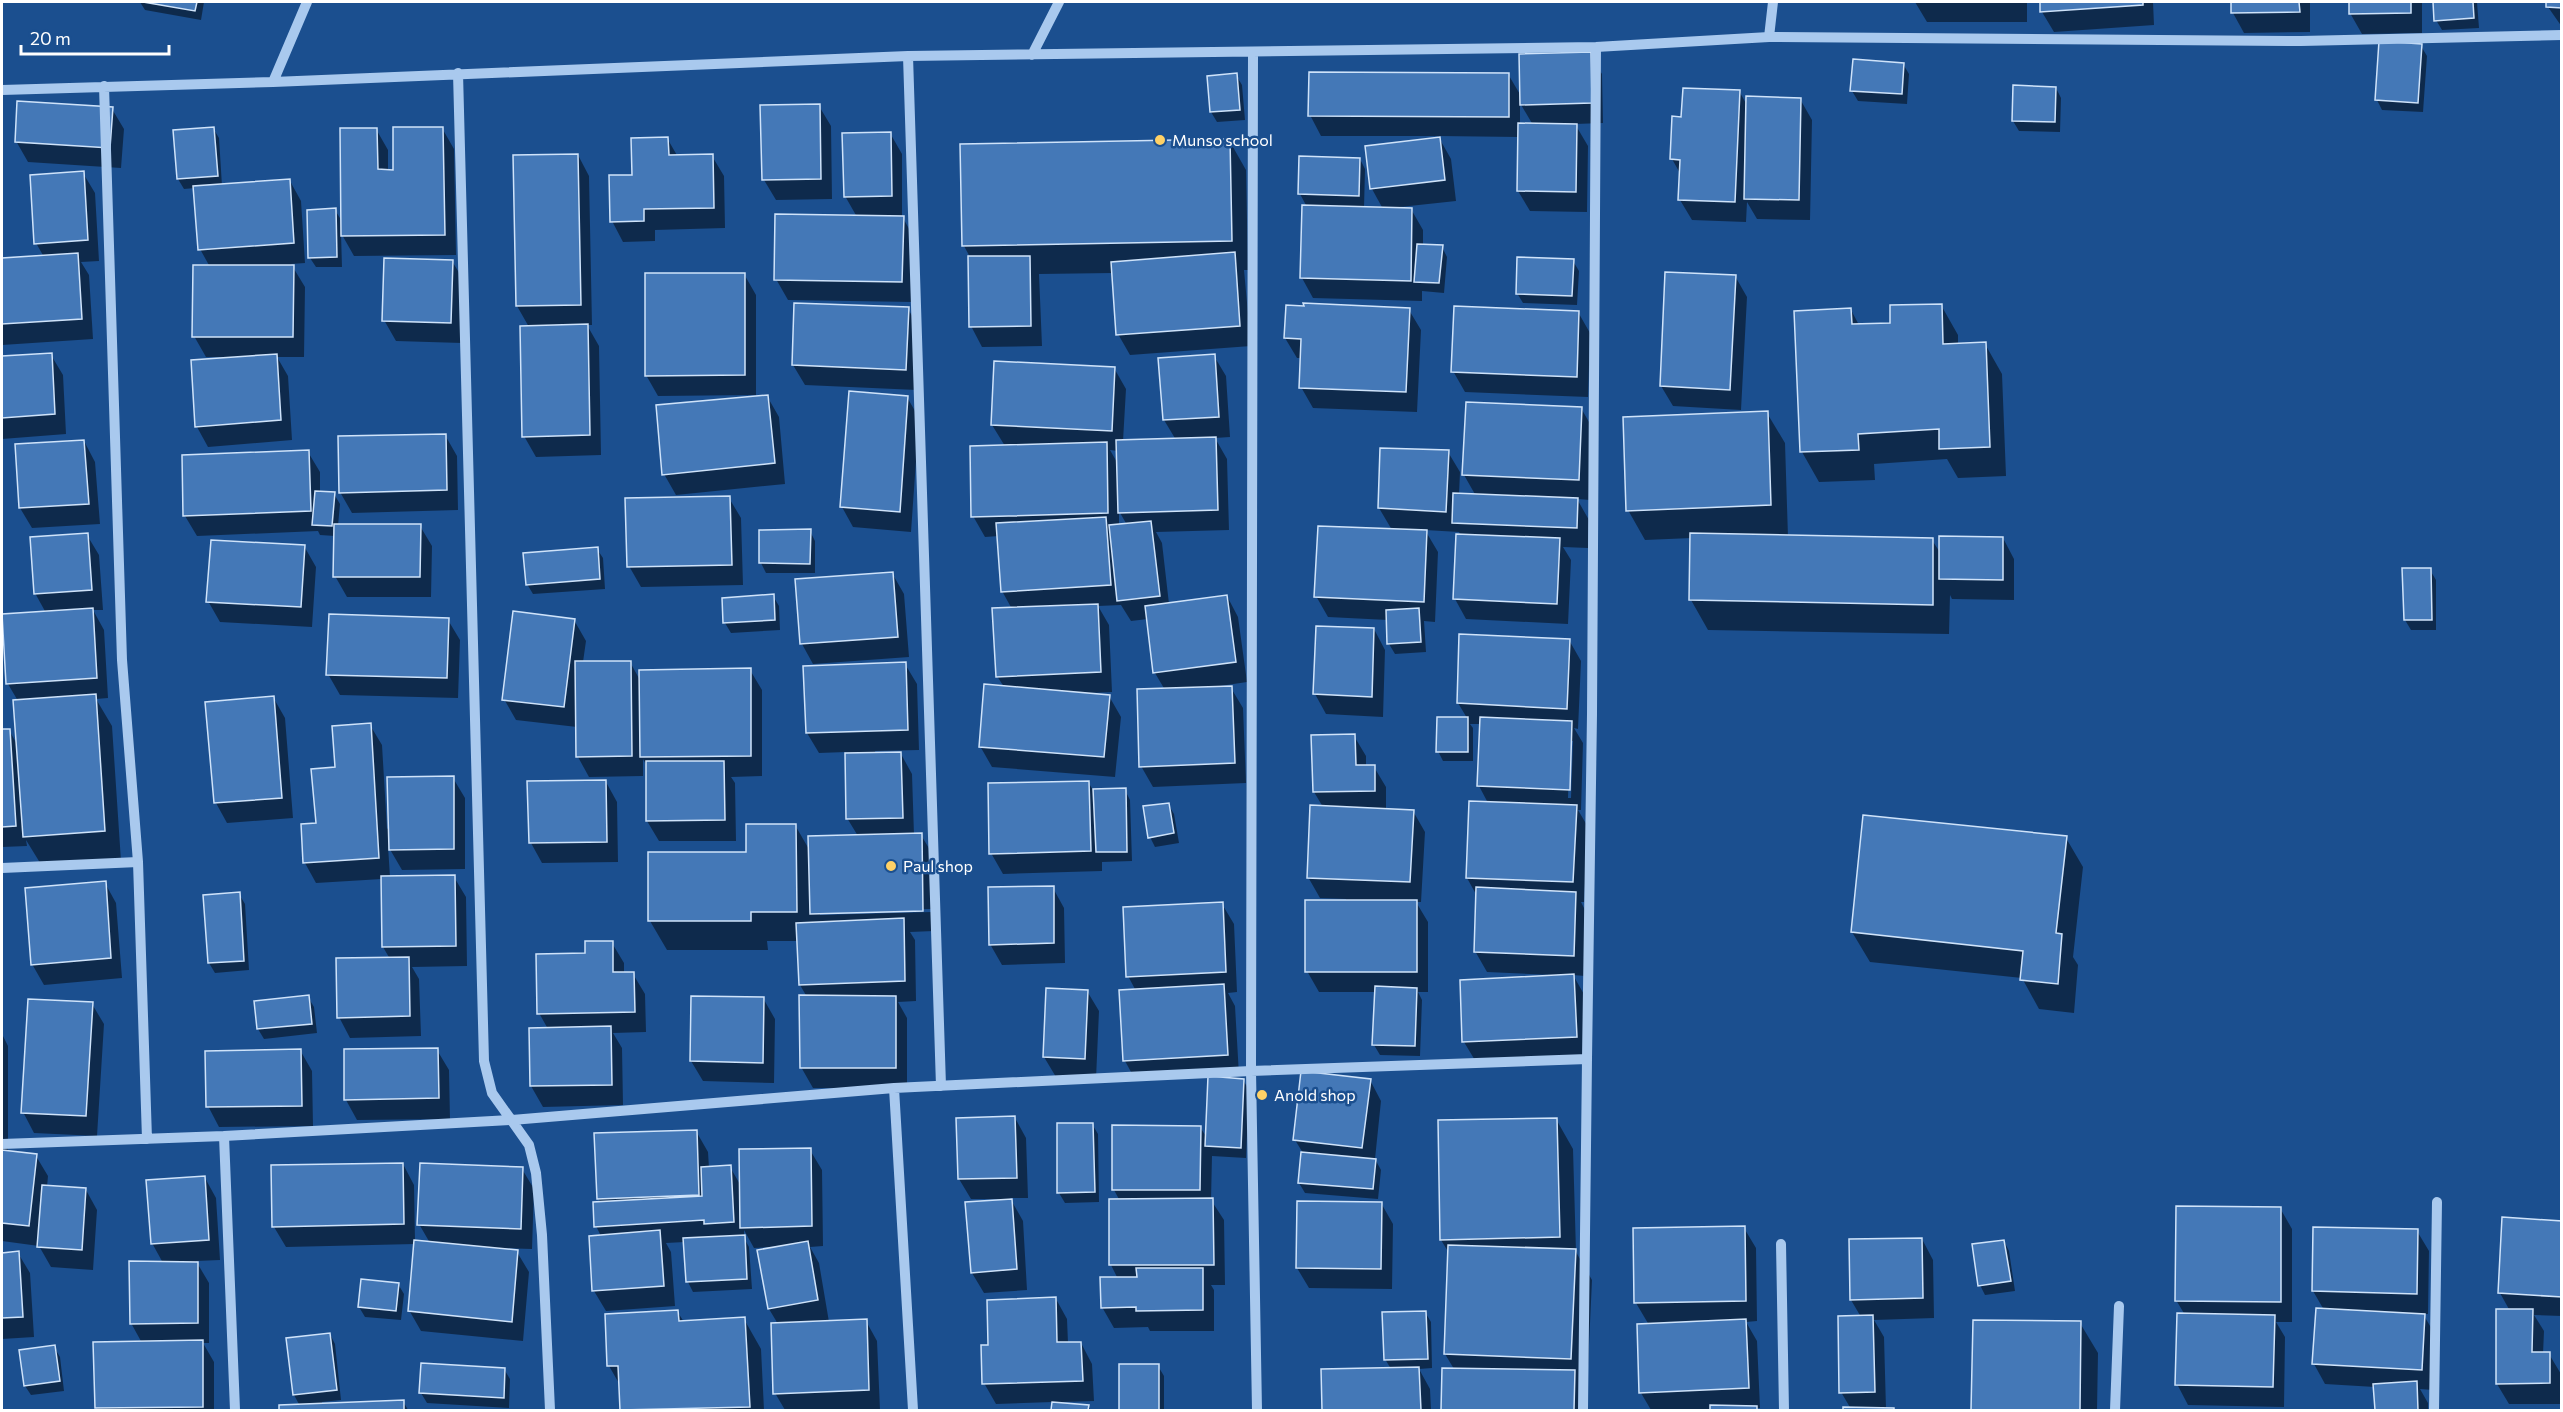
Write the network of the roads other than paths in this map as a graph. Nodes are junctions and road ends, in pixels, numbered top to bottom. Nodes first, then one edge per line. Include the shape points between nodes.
1 (307, 2) edge
2 (1059, 2) edge
3 (1773, 2) edge
4 (2562, 35) edge
5 (1769, 37) junction
6 (1596, 47) junction
7 (1253, 52) junction
8 (1032, 55) junction
9 (908, 56) junction
10 (458, 73) junction
11 (273, 82) junction
12 (104, 86) junction
13 (2, 90) edge
14 (138, 862) junction
15 (2, 868) edge
16 (1587, 1059) junction
17 (1251, 1071) junction
18 (941, 1086) junction
19 (894, 1088) junction
20 (512, 1120) junction
21 (224, 1136) junction
22 (147, 1139) junction
23 (2, 1144) edge
24 (2437, 1202) dead end
25 (1781, 1244) dead end
26 (2119, 1306) dead end
27 (235, 1410) edge
28 (550, 1410) edge
29 (914, 1410) edge
30 (1257, 1410) edge
31 (1583, 1410) edge
32 (1784, 1410) edge
33 (2115, 1410) edge
34 (2434, 1410) edge

1 - 11 street
2 - 8 street
3 - 5 street
4 - 5 street via 2301,41
5 - 6 street
6 - 7 street
6 - 16 street
7 - 8 street
7 - 17 street
8 - 9 street
9 - 10 street
9 - 18 street
10 - 11 street
10 - 20 street via 484,1061 492,1093
11 - 12 street
12 - 13 street
12 - 14 street via 122,660
14 - 15 street
14 - 22 street
16 - 17 street
16 - 31 street
17 - 18 street
17 - 30 street
18 - 19 street
19 - 20 street
19 - 29 street
20 - 21 street
20 - 28 street via 529,1145 536,1173
21 - 22 street
21 - 27 street
22 - 23 street
24 - 34 street
25 - 32 street
26 - 33 street

